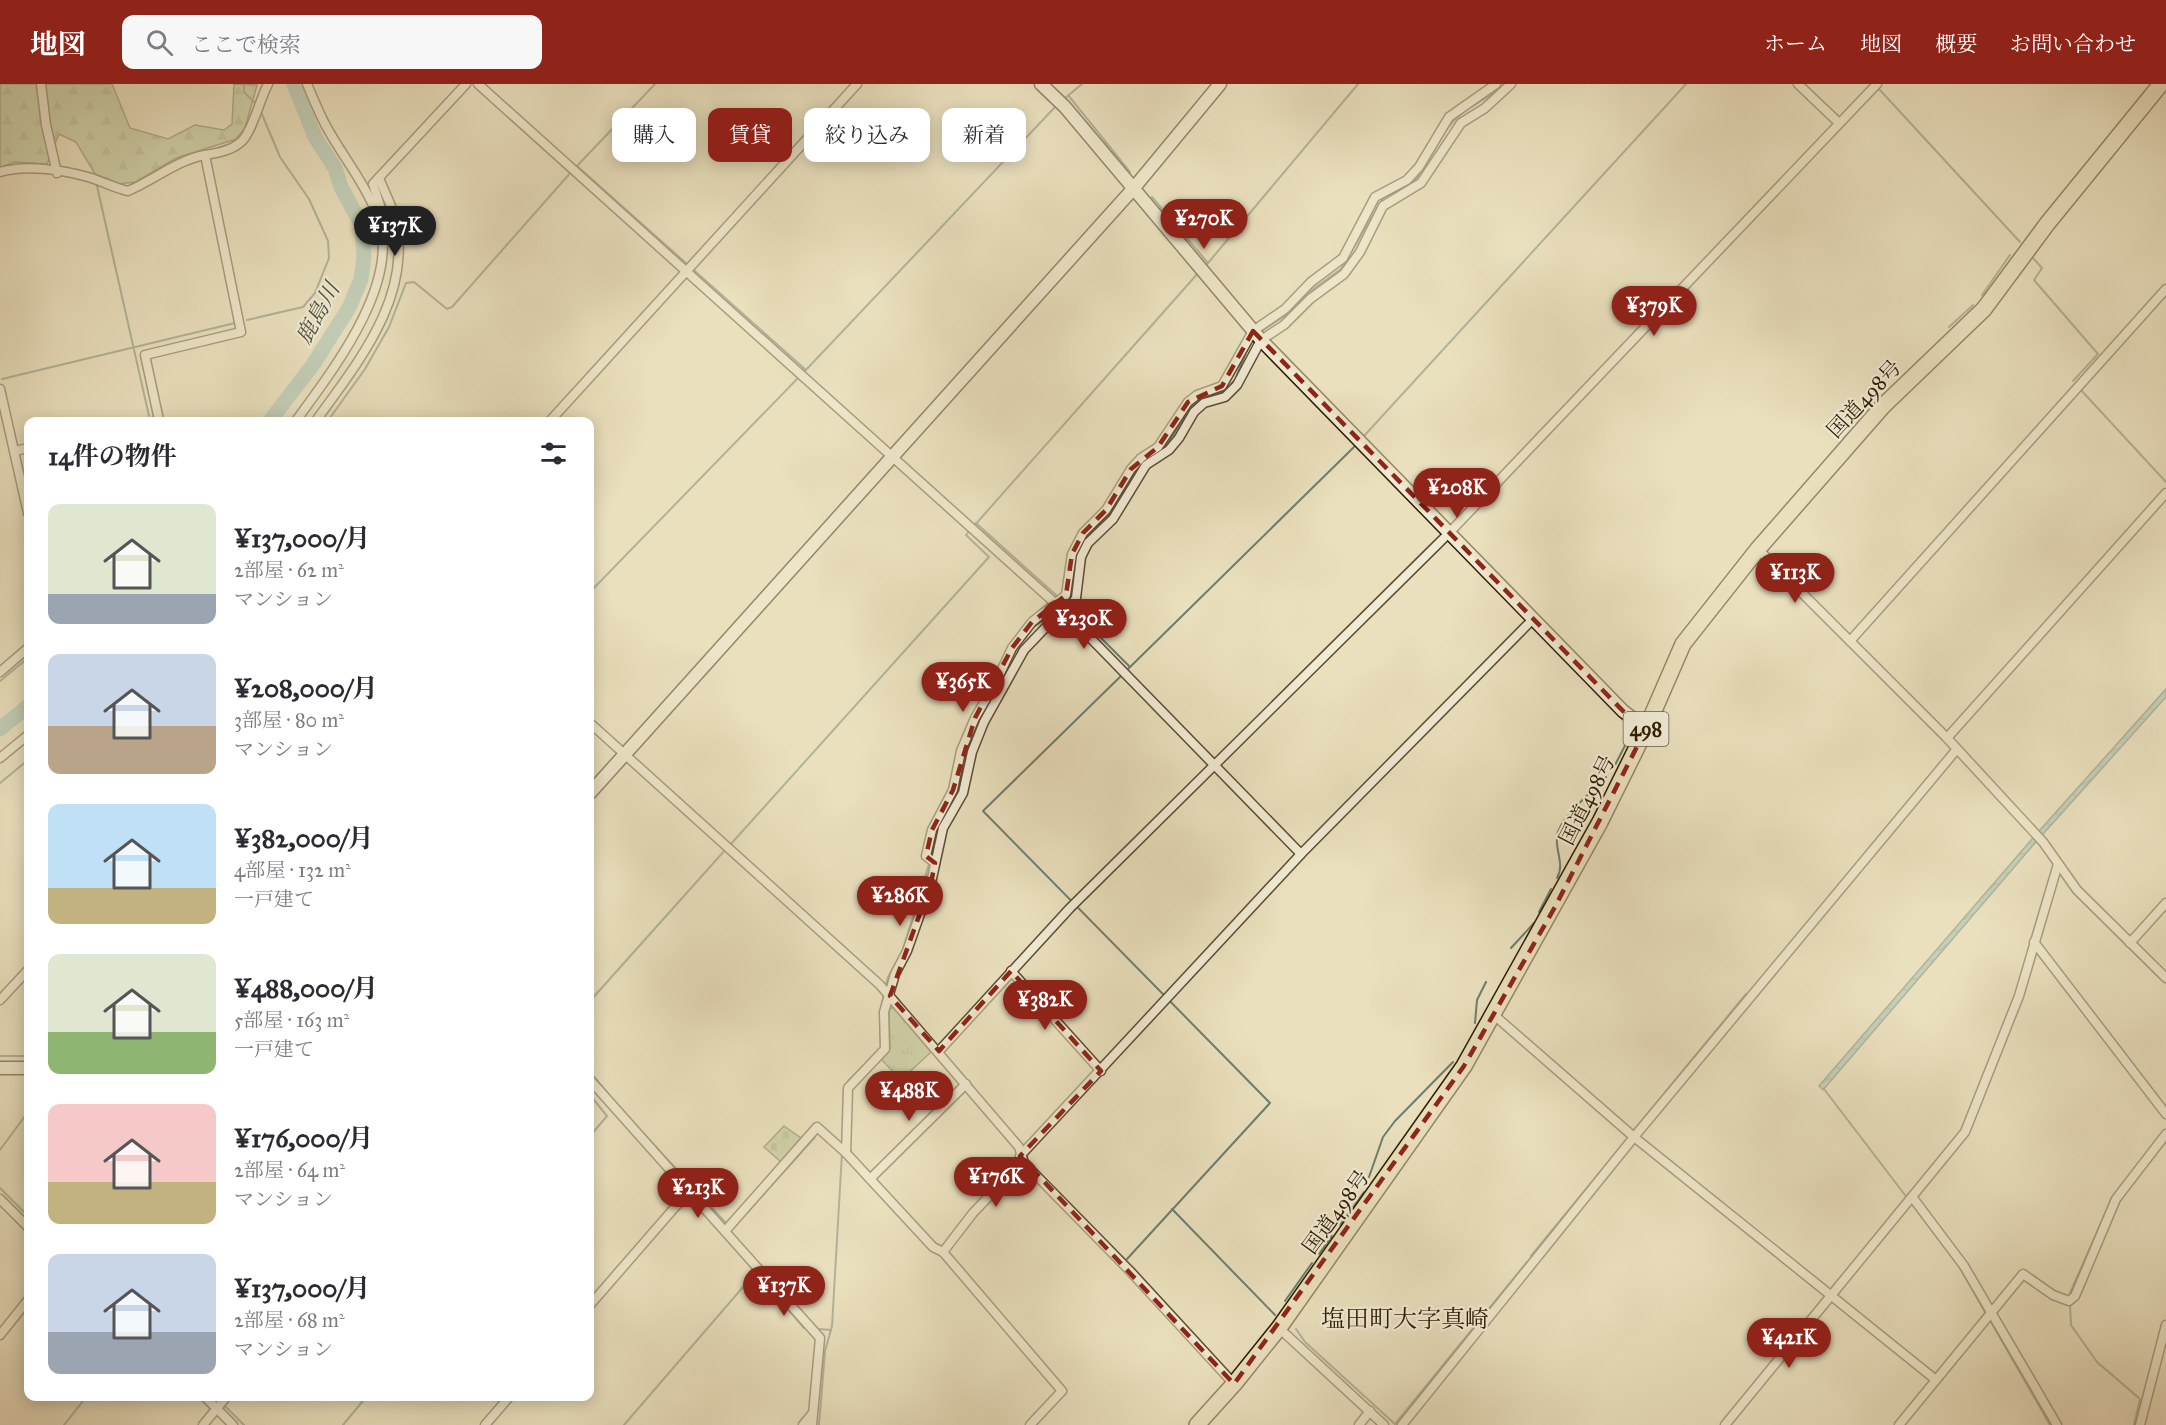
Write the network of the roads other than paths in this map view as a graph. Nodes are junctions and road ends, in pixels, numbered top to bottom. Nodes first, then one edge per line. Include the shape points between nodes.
1 (41, 84) edge
2 (267, 84) edge
3 (307, 84) edge
4 (466, 84) edge
5 (478, 84) edge
6 (856, 84) edge
7 (1041, 84) edge
8 (1220, 84) edge
9 (1496, 84) edge
10 (1511, 84) edge
11 (1798, 84) edge
12 (1877, 84) edge
13 (2161, 84) edge
14 (1839, 123) junction
15 (205, 155) junction
16 (0, 172) edge
17 (57, 173) junction
18 (379, 178) junction
19 (1132, 189) junction
20 (379, 219) junction
21 (689, 269) junction
22 (2166, 289) edge
23 (1257, 335) junction
24 (0, 389) edge
25 (158, 417) edge
26 (298, 417) edge
27 (319, 417) edge
28 (554, 417) edge
29 (24, 449) edge
30 (15, 451) junction
31 (890, 458) junction
32 (24, 494) edge
33 (2166, 494) edge
34 (1449, 533) junction
35 (1758, 549) junction
36 (1056, 604) junction
37 (1066, 613) junction
38 (1533, 619) junction
39 (1850, 641) junction
40 (24, 651) edge
41 (0, 672) edge
42 (594, 727) edge
43 (1646, 729) junction
44 (24, 738) edge
45 (1947, 738) junction
46 (1957, 749) junction
47 (624, 755) junction
48 (0, 758) edge
49 (1215, 765) junction
50 (594, 789) edge
51 (1301, 854) junction
52 (936, 863) junction
53 (2058, 864) junction
54 (2166, 903) edge
55 (2034, 942) junction
56 (2130, 943) junction
57 (1011, 972) junction
58 (24, 974) edge
59 (2166, 978) edge
60 (890, 996) junction
61 (0, 1000) edge
62 (1494, 1015) junction
63 (939, 1051) junction
64 (0, 1068) edge
65 (24, 1068) edge
66 (1101, 1071) junction
67 (594, 1084) edge
68 (966, 1084) junction
69 (2166, 1114) edge
70 (2166, 1134) edge
71 (1634, 1137) junction
72 (843, 1150) junction
73 (1020, 1156) junction
74 (870, 1179) junction
75 (689, 1191) junction
76 (1913, 1198) junction
77 (0, 1199) edge
78 (24, 1223) edge
79 (726, 1230) junction
80 (943, 1252) junction
81 (1832, 1296) junction
82 (594, 1300) edge
83 (24, 1305) edge
84 (1991, 1313) junction
85 (2166, 1325) edge
86 (1279, 1328) junction
87 (0, 1335) edge
88 (1936, 1380) junction
89 (1234, 1384) junction
90 (209, 1401) edge
91 (222, 1401) edge
92 (506, 1401) edge
93 (216, 1408) junction
94 (1370, 1411) junction
95 (813, 1413) junction
96 (203, 1425) edge
97 (233, 1425) edge
98 (485, 1425) edge
99 (803, 1425) edge
100 (812, 1425) edge
101 (1030, 1425) edge
102 (1197, 1425) edge
103 (1359, 1425) edge
104 (1384, 1425) edge
105 (1402, 1425) edge
106 (1725, 1425) edge
107 (1899, 1425) edge
108 (2056, 1425) edge
109 (2140, 1425) edge

1 - 17 street
2 - 15 street via 251,129 242,142 226,151
3 - 20 street
4 - 18 street
5 - 21 street via 577,176
6 - 21 street
7 - 19 street via 1065,107
8 - 19 street
9 - 23 street via 1449,117 1407,180 1375,197 1343,258 1311,282
10 - 23 street via 1461,123 1421,183 1383,206 1344,274 1284,325
11 - 14 street
12 - 14 street
13 - 35 highway, 国道498号 / 498 via 2047,224 1984,309 1883,406
14 - 34 street
15 - 17 street via 180,163 128,191 88,177
15 - 25 street via 241,332 145,355
16 - 17 street via 14,168
18 - 20 street via 373,184 382,212
18 - 27 street via 394,217 399,260 394,286 364,354
19 - 23 street
19 - 31 street
20 - 26 street via 383,249 365,313 328,376
21 - 28 street
21 - 31 street
22 - 39 street
23 - 34 street
23 - 36 street via 1222,386 1188,402 1158,447 1141,458 1106,510 1083,533 1072,554 1066,595
23 - 37 street via 1237,385 1226,397 1204,403 1194,412 1179,438 1146,465 1113,519 1088,543 1081,557 1076,598
24 - 30 street
29 - 30 street
30 - 32 street
31 - 36 street
31 - 47 street
33 - 45 street
34 - 38 street
34 - 49 street
35 - 39 street
35 - 43 highway, 国道498号 / 498 via 1683,644
36 - 37 street
36 - 52 street via 1021,634 975,718 961,751 953,790 932,830 926,856
37 - 49 street
37 - 52 street via 1024,650 984,722 963,793 943,828
38 - 43 street via 1623,711
38 - 51 street
39 - 45 street
40 - 41 street
42 - 47 street
43 - 62 highway, 国道498号 / 498 via 1600,822
44 - 48 street
45 - 46 street
46 - 53 street via 2043,842
46 - 71 street
47 - 50 street
47 - 60 street
49 - 51 street
49 - 57 street
51 - 66 street
52 - 60 street
53 - 55 street
53 - 56 street
54 - 56 street
55 - 69 street
55 - 76 street via 2019,996 1965,1132
56 - 59 street
57 - 63 street
57 - 66 street
58 - 61 street
60 - 63 street
60 - 72 street via 884,1012 885,1049 848,1088
62 - 71 street
62 - 86 highway, 国道498号 / 498 via 1445,1097
63 - 68 street
64 - 65 street
66 - 73 street
67 - 75 street
68 - 73 street via 1019,1147
68 - 74 street
70 - 84 street via 2116,1198 2075,1296 2069,1301 2053,1295 2023,1274
71 - 81 street
71 - 105 street
72 - 74 street
72 - 79 street via 817,1127
73 - 80 street via 1019,1165 973,1213
73 - 89 street
74 - 80 street via 933,1247
75 - 79 street
75 - 82 street
76 - 81 street
76 - 84 street via 1964,1266
77 - 78 street
79 - 95 street via 820,1338
80 - 101 street via 1062,1391
81 - 88 street
81 - 106 street
83 - 87 street
84 - 88 street
84 - 108 street
85 - 109 street
86 - 89 highway, 国道498号 / 498
86 - 94 street
88 - 107 street
89 - 102 highway, 国道498号 / 498
90 - 93 street
91 - 93 street
92 - 98 street
93 - 96 street
93 - 97 street
94 - 103 street
94 - 104 street
95 - 99 street
95 - 100 street

